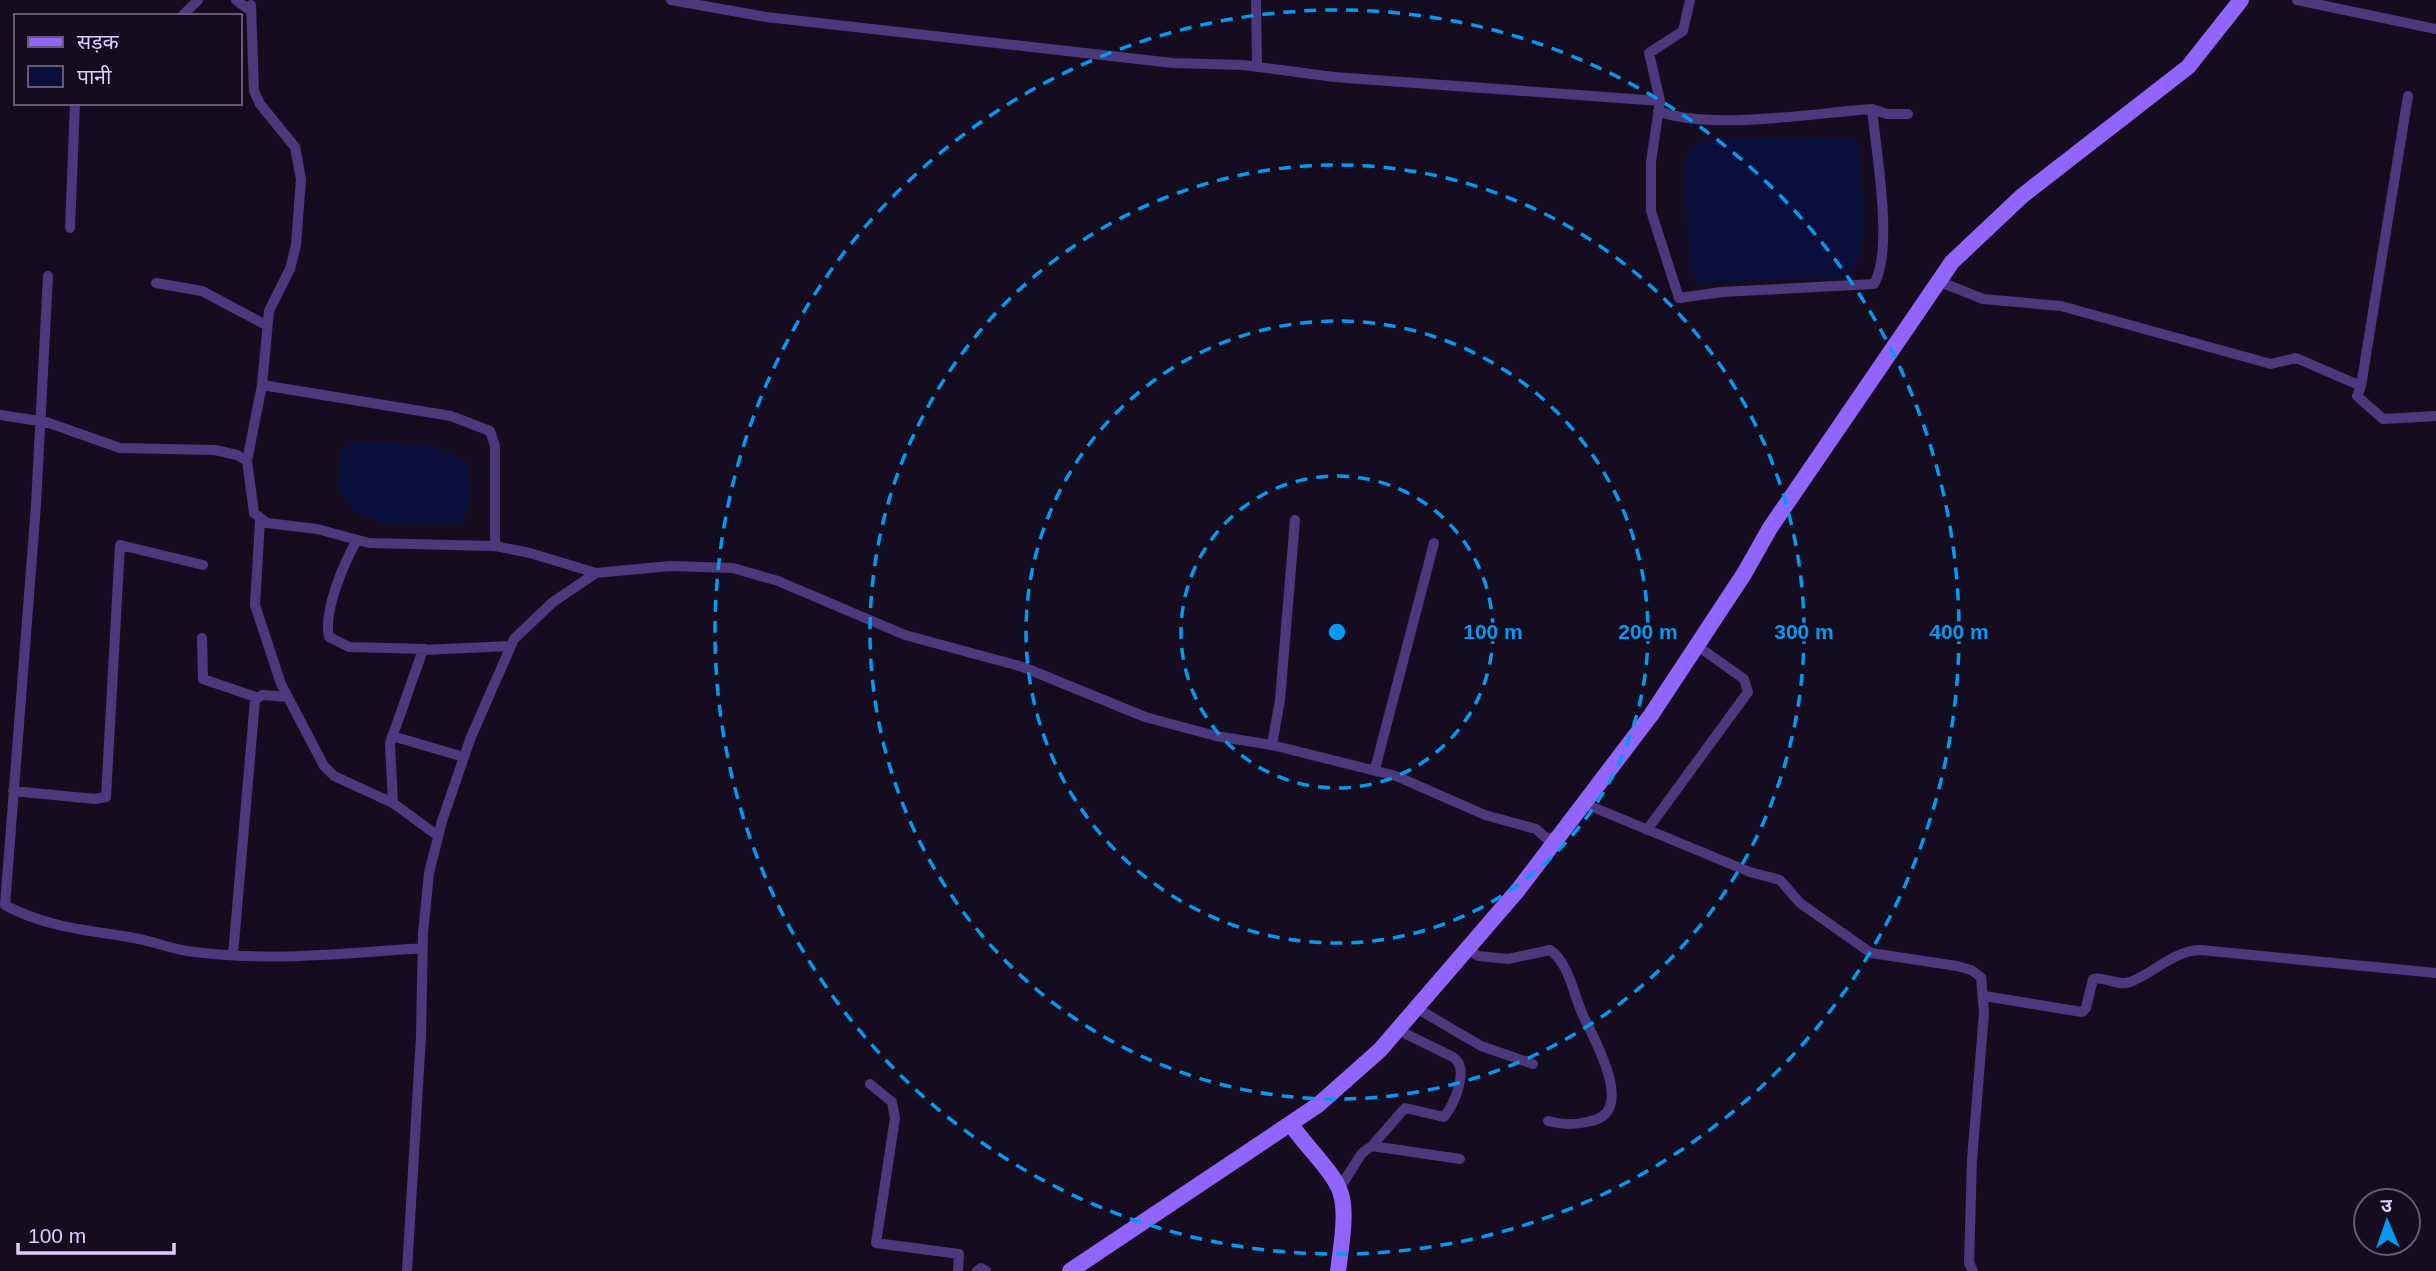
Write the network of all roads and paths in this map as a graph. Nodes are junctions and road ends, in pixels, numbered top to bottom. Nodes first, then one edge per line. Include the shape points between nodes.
1 (198, 0) edge
2 (236, 0) edge
3 (671, 0) edge
4 (1255, 0) edge
5 (1690, 0) edge
6 (2241, 0) edge
7 (2297, 0) edge
8 (253, 3) edge
9 (184, 14) edge
10 (2436, 29) edge
11 (1257, 66) junction
12 (2408, 96) dead end
13 (75, 105) edge
14 (1659, 106) junction
15 (1872, 109) junction
16 (1908, 114) dead end
17 (70, 228) dead end
18 (48, 276) dead end
19 (1938, 281) junction
20 (156, 283) dead end
21 (266, 325) junction
22 (262, 385) junction
23 (2361, 386) junction
24 (0, 415) edge
25 (2436, 416) edge
26 (40, 421) junction
27 (247, 461) junction
28 (260, 520) junction
29 (1295, 520) dead end
30 (357, 540) junction
31 (1434, 543) dead end
32 (495, 546) junction
33 (203, 565) dead end
34 (596, 573) junction
35 (202, 638) dead end
36 (1696, 645) junction
37 (511, 646) junction
38 (425, 649) junction
39 (256, 697) junction
40 (288, 697) junction
41 (391, 736) junction
42 (1272, 745) junction
43 (464, 757) junction
44 (1375, 769) junction
45 (13, 791) junction
46 (393, 803) junction
47 (1583, 803) junction
48 (1647, 830) junction
49 (438, 836) junction
50 (1559, 837) junction
51 (423, 948) junction
52 (1468, 949) junction
53 (233, 955) junction
54 (2436, 973) edge
55 (1984, 996) junction
56 (1418, 1009) junction
57 (1398, 1030) junction
58 (1533, 1064) dead end
59 (870, 1084) dead end
60 (1548, 1121) dead end
61 (1290, 1124) junction
62 (1372, 1146) junction
63 (1460, 1159) dead end
64 (1341, 1186) junction
65 (407, 1271) edge
66 (958, 1271) edge
67 (977, 1271) edge
68 (986, 1271) edge
69 (1070, 1271) edge
70 (1338, 1271) edge
71 (1973, 1271) edge

1 - 9 street
2 - 8 street via 248,9
3 - 11 street via 766,17 1172,64
4 - 11 street
5 - 14 street via 1683,31 1649,53
6 - 19 street via 2188,67 2022,196 1965,247
7 - 10 street
8 - 21 street via 254,91 295,147 301,179 293,259
11 - 14 street
12 - 23 street
13 - 17 street
14 - 15 street via 1679,120 1715,121
14 - 15 street via 1651,162 1651,211 1676,296 1685,299 1722,292 1874,284 1884,237
15 - 16 street
18 - 26 street
19 - 23 street via 1983,299 2061,306 2271,364 2296,358
19 - 36 street
20 - 21 street via 202,291
21 - 22 street
22 - 27 street
22 - 32 street via 452,416 490,431 495,446
23 - 25 street via 2357,396 2383,419
24 - 26 street
26 - 27 street via 120,448 215,450
26 - 45 street
27 - 28 street via 250,499
28 - 30 street
28 - 40 street via 256,605
29 - 42 street
30 - 32 street
30 - 38 street via 337,582 329,637 349,647
31 - 44 street
32 - 34 street
33 - 45 street via 120,545 106,797
34 - 37 street via 532,619
34 - 42 street via 670,566 733,568 778,581 880,627 1023,667 1145,717
35 - 39 street via 203,678
36 - 47 street via 1651,715
36 - 48 street via 1744,679 1748,692
37 - 38 street
37 - 43 street
38 - 41 street
39 - 40 street
39 - 53 street
40 - 46 street via 324,766 334,776
41 - 43 street
41 - 46 street
42 - 44 street
43 - 49 street
44 - 50 street via 1485,815 1536,829 1545,838
45 - 53 street via 5,905 54,926
46 - 49 street
47 - 48 street
47 - 50 street
48 - 55 street via 1780,880 1800,903 1871,953 1971,970 1981,977
49 - 51 street via 429,873
50 - 52 street
51 - 53 street
51 - 65 street
52 - 56 street
52 - 60 street via 1478,956 1508,958 1550,950 1571,982 1607,1066 1611,1103 1596,1120 1564,1125
54 - 55 street via 2200,950 2167,961 2130,982 2093,979 2082,1012
55 - 71 street via 1972,1160 1969,1263
56 - 57 street
56 - 58 street via 1481,1046
57 - 61 street via 1354,1077
57 - 62 street via 1453,1056 1462,1064 1461,1072 1444,1117 1405,1108
59 - 66 street via 892,1102 895,1118 876,1242 959,1254
61 - 64 street
61 - 69 street
62 - 63 street
62 - 64 street
64 - 70 street via 1345,1219
67 - 68 street

